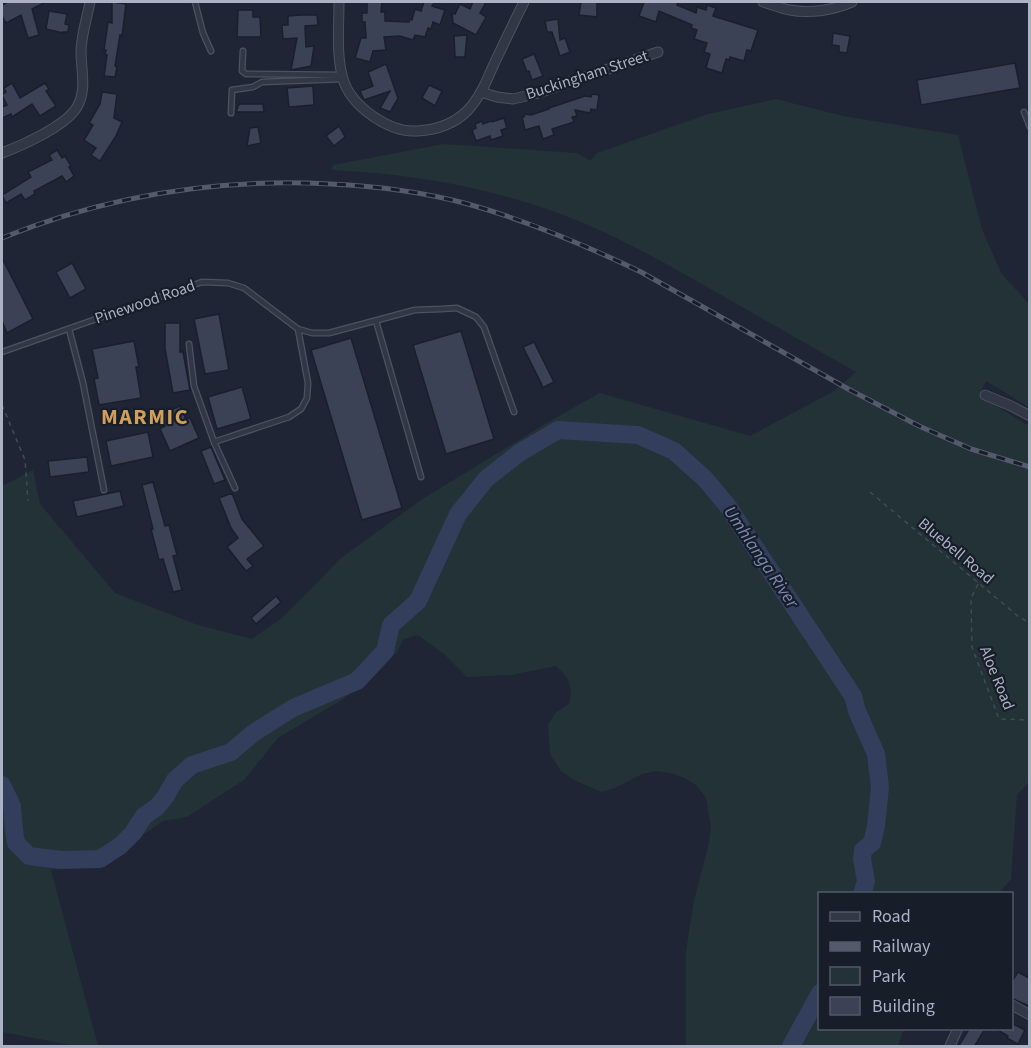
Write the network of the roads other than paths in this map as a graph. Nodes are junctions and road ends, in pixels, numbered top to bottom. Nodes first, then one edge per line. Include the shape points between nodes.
1 (90, 2) edge
2 (195, 2) edge
3 (339, 2) edge
4 (524, 2) edge
5 (763, 2) edge
6 (852, 2) edge
7 (211, 51) dead end
8 (243, 51) dead end
9 (658, 52) dead end
10 (343, 77) junction
11 (481, 92) junction
12 (1024, 112) dead end
13 (231, 113) dead end
14 (1029, 127) edge
15 (2, 153) edge
16 (376, 321) junction
17 (69, 329) junction
18 (298, 329) junction
19 (189, 344) dead end
20 (2, 352) edge
21 (985, 395) dead end
22 (514, 412) dead end
23 (1029, 416) edge
24 (214, 442) junction
25 (421, 477) dead end
26 (235, 488) dead end
27 (104, 490) dead end
28 (1013, 1006) edge
29 (1029, 1015) edge
30 (958, 1030) edge
31 (950, 1047) edge

1 - 15 street via 77,107 51,129
2 - 7 lane
3 - 10 street
4 - 11 street
5 - 6 street via 809,11
8 - 10 lane via 242,71 246,74
9 - 11 street, Buckingham Street via 513,99
10 - 11 street via 352,98 367,112 391,127 415,132 449,123 467,111
10 - 13 lane via 262,82 232,90
12 - 14 lane
16 - 18 lane, Pinewood Road via 329,333
16 - 22 lane, Pinewood Road via 415,310 457,309 476,317 484,327
16 - 25 lane
17 - 18 lane, Pinewood Road via 202,282 244,288
17 - 20 lane, Pinewood Road
17 - 27 lane
18 - 24 lane via 308,383 301,410
19 - 24 lane via 195,386
21 - 23 street
24 - 26 lane
28 - 29 street
30 - 31 street

